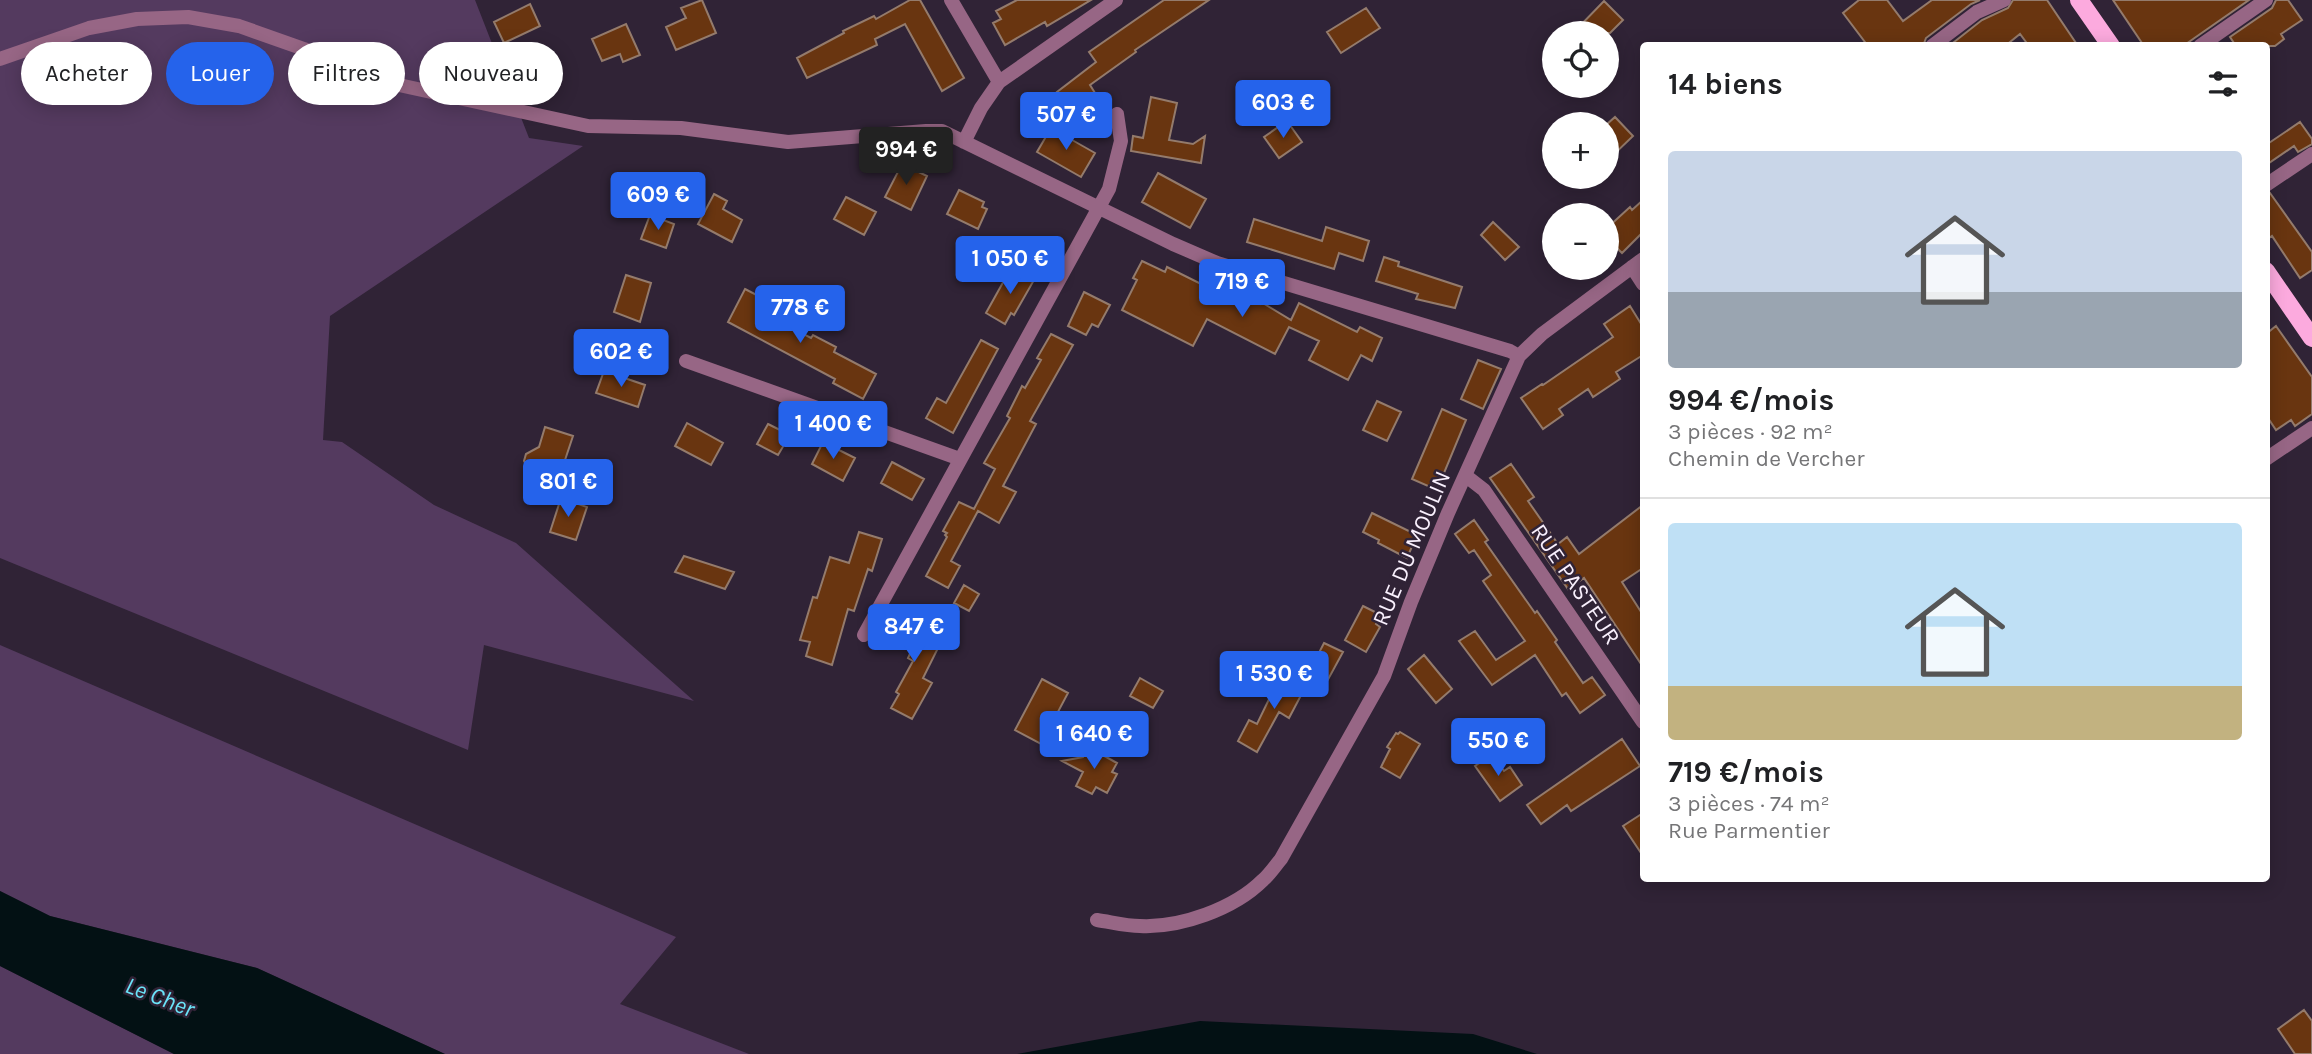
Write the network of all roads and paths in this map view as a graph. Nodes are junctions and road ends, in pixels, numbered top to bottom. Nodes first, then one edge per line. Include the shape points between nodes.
1 (951, 0) edge
2 (1116, 0) edge
3 (2004, 0) edge
4 (2079, 0) edge
5 (2266, 0) edge
6 (1937, 42) edge
7 (2108, 42) edge
8 (2206, 42) edge
9 (0, 59) edge
10 (999, 82) junction
11 (1117, 114) dead end
12 (964, 142) junction
13 (2312, 153) edge
14 (2270, 182) edge
15 (1098, 208) junction
16 (1637, 263) edge
17 (2270, 277) edge
18 (2312, 338) edge
19 (1519, 356) junction
20 (686, 361) dead end
21 (2312, 428) edge
22 (2270, 456) edge
23 (960, 459) junction
24 (1466, 476) junction
25 (864, 635) dead end
26 (1640, 718) edge
27 (1097, 920) dead end

1 - 10 street
2 - 10 street
3 - 6 street via 1977,12
4 - 7 main road
5 - 8 street
9 - 12 street via 89,28 137,19 188,17 239,26 376,80 588,126 681,128 788,142 942,131
10 - 12 street
11 - 15 street via 1121,141 1109,189
12 - 15 street
13 - 14 street
15 - 19 street via 1217,263
15 - 23 street
16 - 19 street, RUE DU MOULIN
17 - 18 main road
19 - 24 street, RUE DU MOULIN
20 - 23 street
21 - 22 street
23 - 25 street
24 - 26 street, RUE PASTEUR via 1484,490
24 - 27 street, RUE DU MOULIN via 1384,676 1281,859 1263,881 1206,915 1171,925

